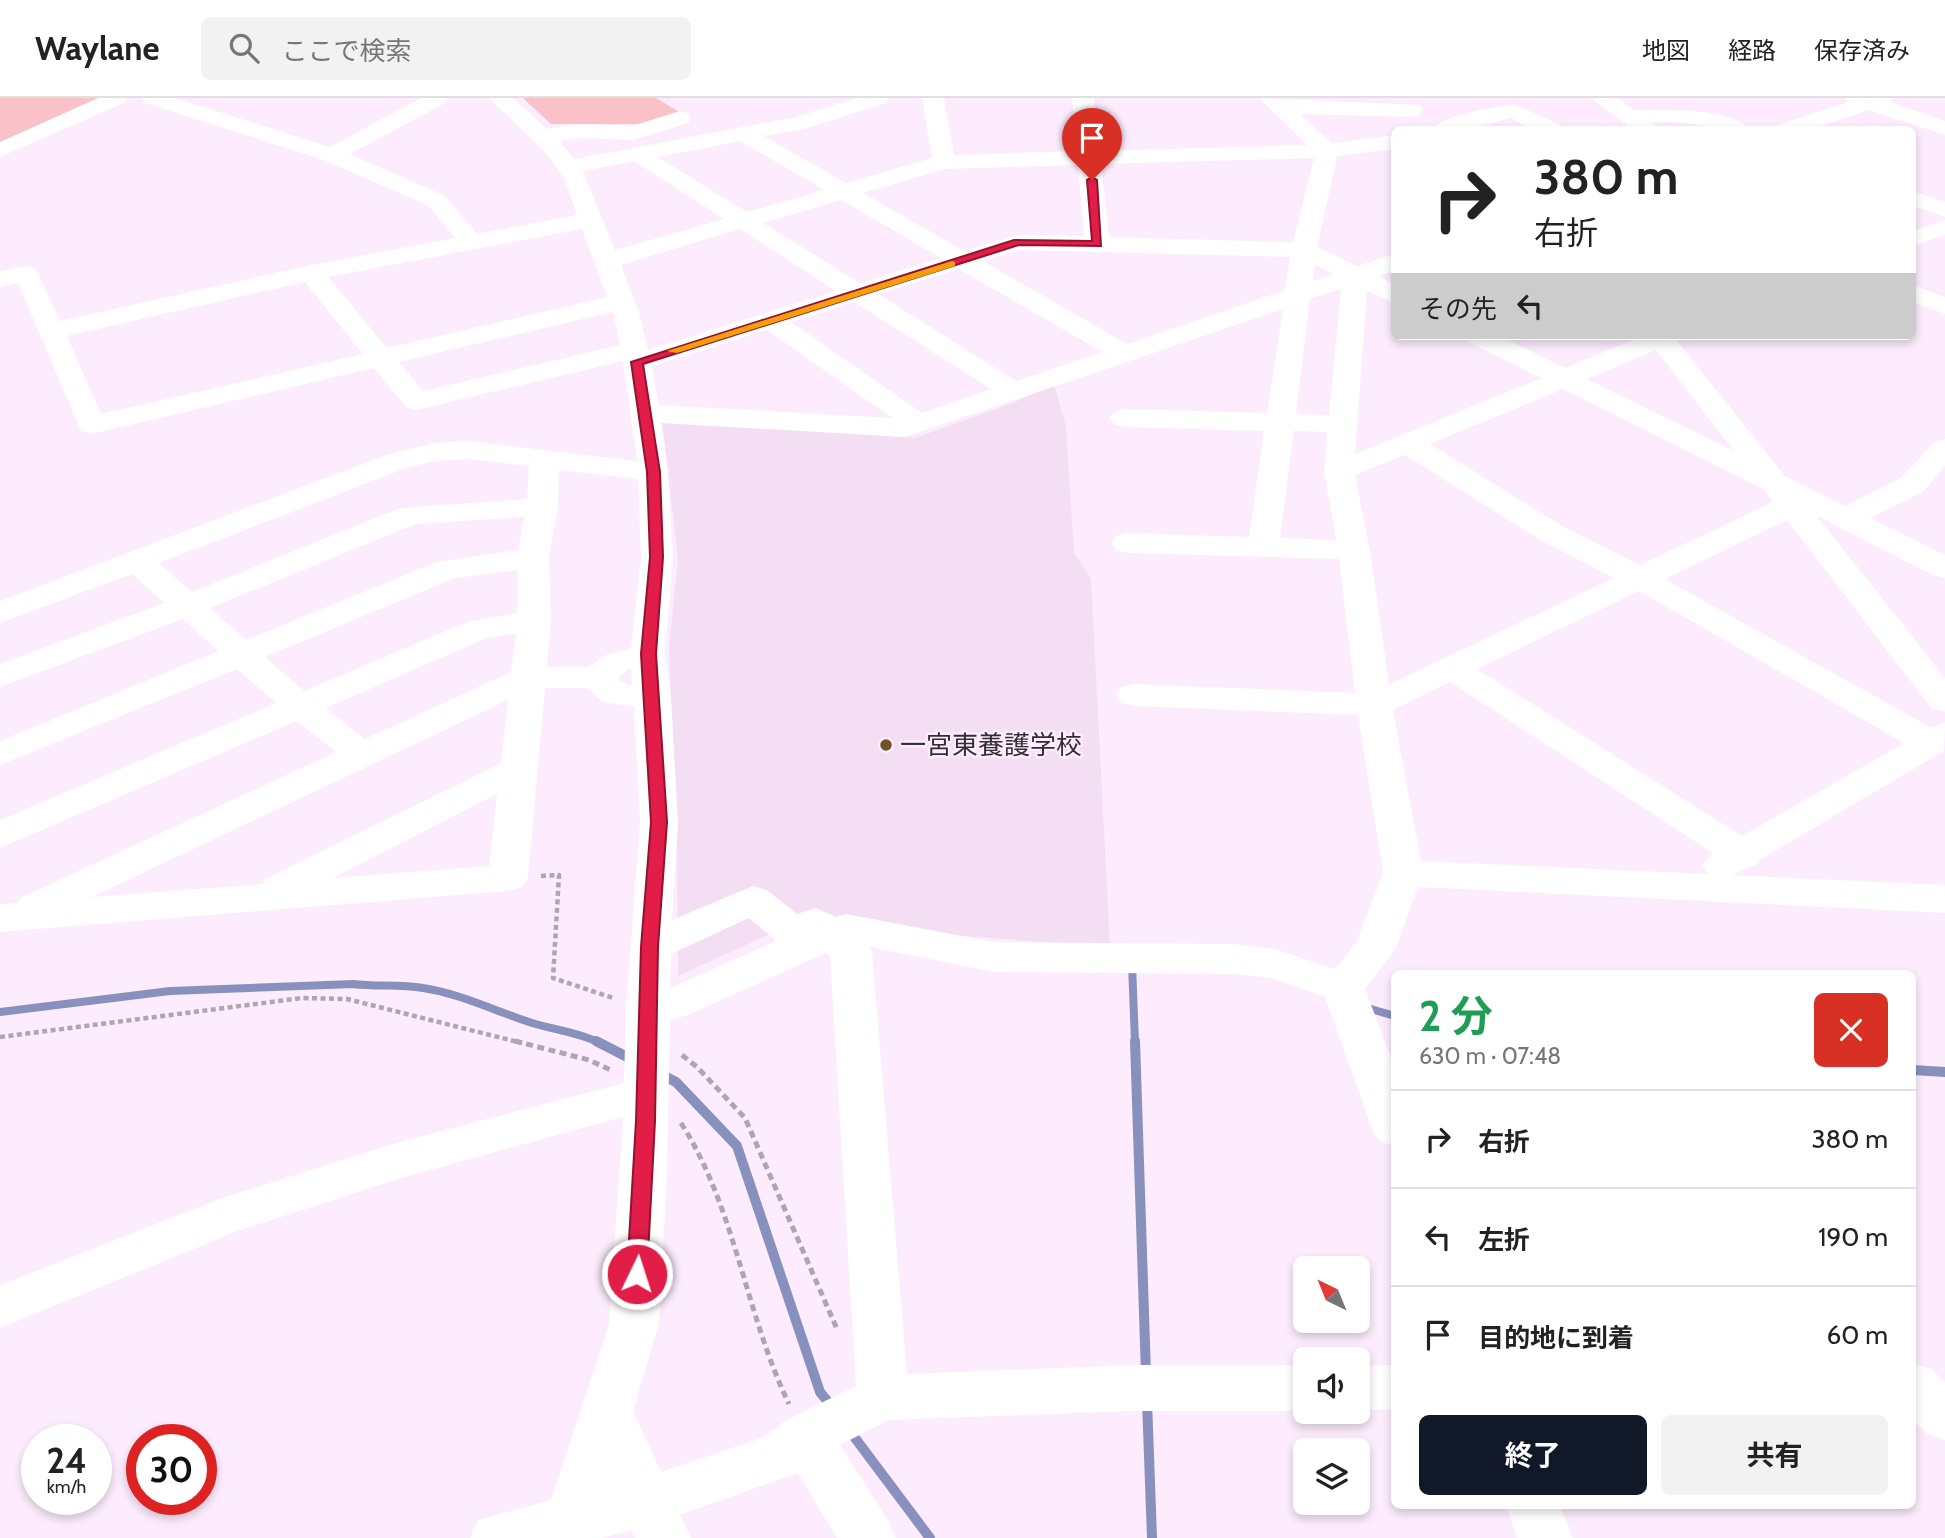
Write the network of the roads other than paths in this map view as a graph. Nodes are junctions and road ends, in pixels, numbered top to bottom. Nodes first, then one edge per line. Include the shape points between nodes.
1 (116, 98) edge
2 (153, 98) edge
3 (437, 98) edge
4 (500, 98) edge
5 (877, 98) edge
6 (933, 98) edge
7 (1083, 98) edge
8 (1434, 98) edge
9 (1602, 98) edge
10 (1869, 99) edge
11 (1275, 102) edge
12 (1406, 104) edge
13 (680, 118) dead end
14 (1641, 124) edge
15 (1420, 126) edge
16 (1453, 126) edge
17 (1544, 126) edge
18 (1730, 126) edge
19 (1797, 126) edge
20 (1945, 128) edge
21 (744, 134) junction
22 (542, 136) junction
23 (1391, 143) edge
24 (0, 150) edge
25 (1327, 152) junction
26 (638, 154) junction
27 (332, 155) junction
28 (1091, 158) junction
29 (944, 162) junction
30 (568, 167) junction
31 (841, 191) junction
32 (1916, 199) edge
33 (1945, 210) edge
34 (743, 219) junction
35 (590, 220) junction
36 (1945, 227) edge
37 (1916, 238) edge
38 (471, 242) junction
39 (1097, 244) junction
40 (1304, 250) junction
41 (604, 257) junction
42 (962, 261) junction
43 (1391, 263) edge
44 (311, 273) junction
45 (1355, 275) junction
46 (0, 279) edge
47 (859, 293) junction
48 (1391, 293) edge
49 (1916, 294) edge
50 (1298, 295) junction
51 (622, 302) junction
52 (1945, 306) edge
53 (770, 320) junction
54 (51, 331) junction
55 (1487, 340) edge
56 (1655, 340) edge
57 (1664, 340) edge
58 (1123, 353) junction
59 (381, 356) junction
60 (636, 356) junction
61 (1566, 379) junction
62 (1013, 391) junction
63 (646, 414) junction
64 (1124, 418) dead end
65 (1279, 422) junction
66 (918, 424) junction
67 (1342, 424) junction
68 (1407, 443) junction
69 (1945, 448) edge
70 (544, 459) junction
71 (1339, 471) junction
72 (653, 472) junction
73 (1912, 485) junction
74 (1784, 494) junction
75 (1945, 497) edge
76 (542, 507) junction
77 (1846, 518) junction
78 (1127, 543) dead end
79 (1263, 548) junction
80 (1354, 550) junction
81 (533, 558) junction
82 (137, 561) junction
83 (1945, 568) edge
84 (1640, 578) junction
85 (187, 606) junction
86 (0, 613) edge
87 (534, 620) junction
88 (242, 654) junction
89 (649, 654) junction
90 (1452, 668) junction
91 (0, 676) edge
92 (596, 677) junction
93 (526, 678) junction
94 (1134, 695) dead end
95 (653, 698) junction
96 (1945, 701) edge
97 (299, 705) junction
98 (1374, 705) junction
99 (1938, 739) edge
100 (0, 754) edge
101 (363, 756) junction
102 (518, 769) junction
103 (0, 835) edge
104 (1744, 855) junction
105 (1403, 873) junction
106 (1679, 887) junction
107 (262, 897) junction
108 (1945, 899) edge
109 (3, 920) edge
110 (831, 934) junction
111 (650, 947) junction
112 (1343, 987) junction
113 (647, 1058) junction
114 (1391, 1118) edge
115 (0, 1307) edge
116 (1945, 1380) edge
117 (1916, 1383) edge
118 (1916, 1386) edge
119 (1391, 1387) edge
120 (1293, 1388) edge
121 (1370, 1388) edge
122 (606, 1410) junction
123 (1945, 1417) edge
124 (841, 1418) junction
125 (1534, 1509) edge
126 (656, 1520) edge
127 (570, 1528) edge
128 (498, 1538) edge
129 (868, 1538) edge
130 (1545, 1538) edge

1 - 24 street
2 - 27 street
3 - 27 street
4 - 22 street
5 - 21 street via 800,123
6 - 29 street
7 - 28 street
8 - 12 street
9 - 14 street
10 - 19 street
10 - 20 street
11 - 12 street
11 - 25 street
12 - 15 street
13 - 22 street via 634,133 578,131
14 - 18 street via 1663,113
16 - 17 street via 1514,111
21 - 26 street
21 - 31 street
22 - 30 street
23 - 25 street
25 - 28 street
25 - 40 street
26 - 30 street
26 - 34 street
27 - 38 street via 437,201
28 - 29 street
28 - 39 street
29 - 31 street
30 - 35 street
31 - 34 street
31 - 42 street
32 - 33 street
34 - 41 street
34 - 47 street
35 - 38 street
35 - 41 street
36 - 37 street
38 - 44 street
39 - 40 street
39 - 42 street via 1018,242
40 - 45 street
40 - 50 street
41 - 51 street
42 - 47 street
42 - 58 street
43 - 45 street
44 - 54 street
44 - 59 street
45 - 48 street
45 - 50 street
45 - 67 street
46 - 54 street via 27,274
47 - 53 street
47 - 62 street
49 - 52 street
50 - 58 street
50 - 65 street
51 - 59 street
51 - 60 street
53 - 60 street
53 - 66 street
54 - 59 street via 91,425
55 - 61 street
56 - 61 street
57 - 74 street
58 - 62 street
59 - 60 street via 424,410
60 - 63 street
61 - 68 street
61 - 74 street
62 - 66 street
63 - 66 street via 905,428
63 - 72 street
64 - 65 street
65 - 67 street
65 - 79 street
67 - 71 street
68 - 71 street
68 - 84 street via 1553,534
69 - 73 street
70 - 72 street
70 - 76 street
70 - 82 street via 467,450 400,460
71 - 80 street
72 - 89 street via 657,557
73 - 75 street
73 - 77 street
74 - 77 street
74 - 84 street
74 - 96 street
76 - 81 street
76 - 85 street via 411,515
77 - 83 street
78 - 79 street
79 - 80 street
80 - 98 street
81 - 87 street
81 - 88 street via 448,569
82 - 85 street
82 - 86 street
84 - 90 street
84 - 99 street
85 - 88 street
85 - 91 street
87 - 93 street
87 - 97 street via 479,629
88 - 97 street
88 - 100 street
89 - 92 street via 618,662
89 - 95 street
90 - 98 street
90 - 104 street
92 - 93 street
92 - 95 street via 616,694
93 - 101 street
93 - 102 street
94 - 98 street
95 - 111 street via 659,822
97 - 101 street
97 - 103 street
98 - 105 street
99 - 104 street
101 - 109 street
102 - 107 street
102 - 107 street via 508,878
104 - 106 street
105 - 106 street
105 - 112 street via 1375,948
106 - 108 street
107 - 109 street
110 - 111 street via 816,922 793,933 753,900
110 - 112 street via 846,928 994,957 1248,960 1275,964
110 - 113 street via 673,1004
110 - 124 street via 851,952
111 - 113 street
112 - 114 street
113 - 115 street via 399,1160 222,1217
113 - 122 street via 634,1324
116 - 117 street
118 - 123 street
119 - 121 street
120 - 124 street via 1148,1388
122 - 126 street
122 - 127 street
124 - 126 street via 782,1455
124 - 129 street
125 - 130 street
126 - 127 street
127 - 128 street

